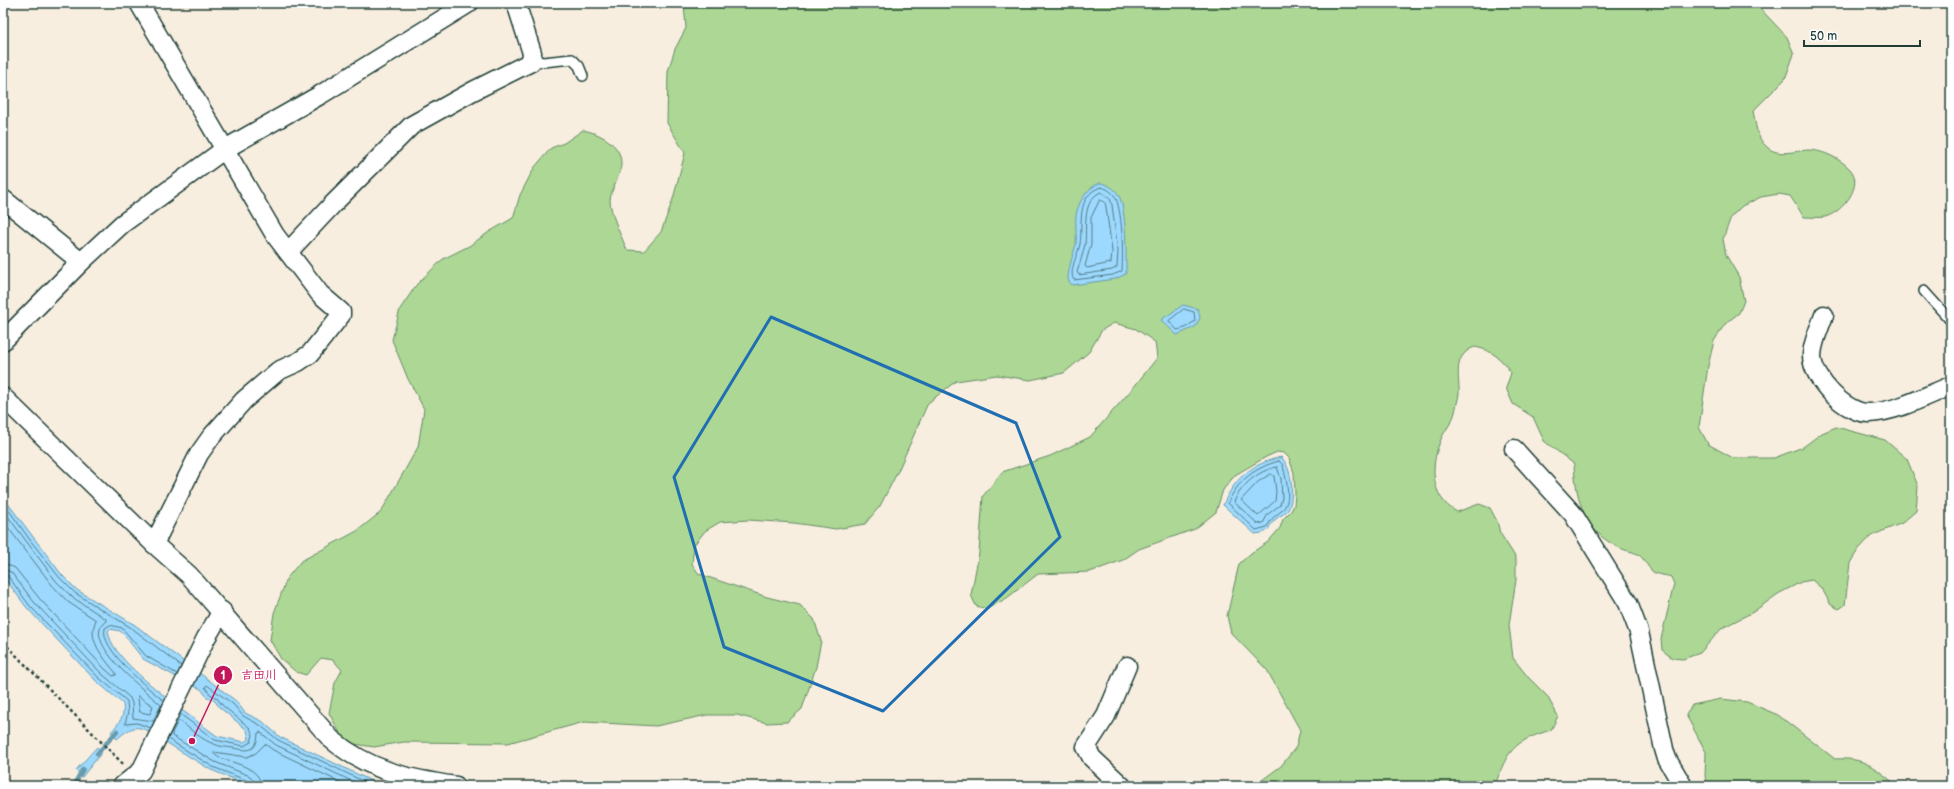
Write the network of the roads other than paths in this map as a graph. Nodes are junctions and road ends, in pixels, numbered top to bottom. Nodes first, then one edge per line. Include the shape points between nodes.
1 (139, 3) edge
2 (469, 3) edge
3 (516, 3) edge
4 (532, 60) junction
5 (583, 76) dead end
6 (225, 149) junction
7 (3, 199) edge
8 (288, 252) junction
9 (81, 262) junction
10 (1924, 291) dead end
11 (1824, 315) dead end
12 (1951, 321) edge
13 (3, 341) edge
14 (1951, 386) edge
15 (3, 397) edge
16 (1514, 449) dead end
17 (154, 544) junction
18 (222, 611) junction
19 (1127, 666) dead end
20 (128, 782) edge
21 (456, 786) edge
22 (1122, 786) edge
23 (1683, 786) edge

1 - 6 street
2 - 6 street via 320,95
3 - 4 street
4 - 5 lane via 572,60 579,66
4 - 8 street via 528,65 473,91 412,126
6 - 8 street via 266,221
6 - 9 street via 122,224
7 - 9 street
8 - 17 street via 320,294 341,312 341,315 310,354 278,371 244,400 211,437 199,454
9 - 13 street
10 - 12 lane
11 - 14 street via 1814,346 1813,363 1820,379 1854,411 1871,413 1899,407
15 - 17 street
16 - 23 street via 1573,514 1628,603 1639,632 1667,759
17 - 18 street via 189,575
18 - 20 street
18 - 21 street via 318,726 341,748 367,763 400,776
19 - 22 street via 1106,716 1086,747 1092,758

